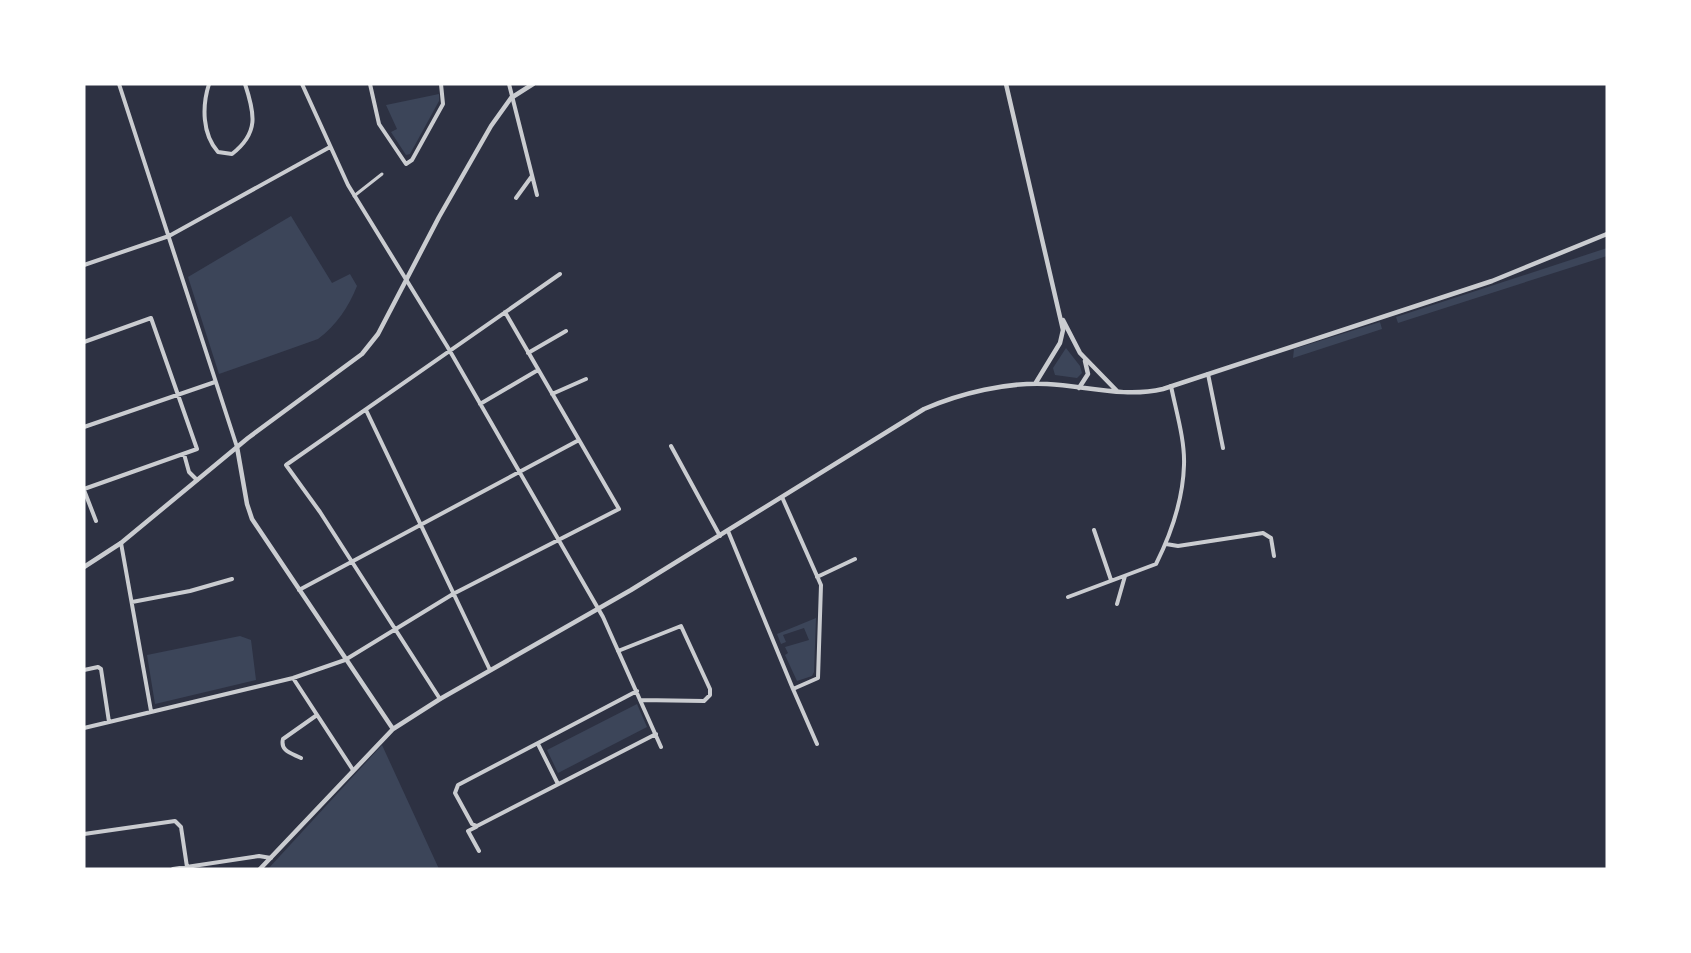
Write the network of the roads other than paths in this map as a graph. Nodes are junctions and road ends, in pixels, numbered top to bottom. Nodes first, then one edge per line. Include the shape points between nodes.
1 (119, 84) edge
2 (209, 84) edge
3 (244, 84) edge
4 (302, 84) edge
5 (370, 84) edge
6 (441, 84) edge
7 (509, 84) edge
8 (533, 84) edge
9 (1006, 84) edge
10 (511, 98) junction
11 (330, 147) junction
12 (382, 174) dead end
13 (532, 176) junction
14 (537, 195) dead end
15 (354, 196) junction
16 (516, 198) dead end
17 (1607, 234) edge
18 (170, 236) junction
19 (84, 264) edge
20 (560, 274) dead end
21 (406, 280) junction
22 (505, 312) junction
23 (1060, 312) junction
24 (566, 331) dead end
25 (84, 342) edge
26 (448, 350) junction
27 (528, 353) junction
28 (1084, 358) junction
29 (538, 370) junction
30 (1208, 373) junction
31 (586, 379) dead end
32 (215, 382) junction
33 (1035, 384) junction
34 (1171, 386) junction
35 (1079, 388) junction
36 (1119, 393) junction
37 (178, 394) junction
38 (552, 394) junction
39 (480, 404) junction
40 (366, 410) junction
41 (84, 427) edge
42 (579, 440) junction
43 (671, 446) dead end
44 (237, 447) junction
45 (1223, 448) dead end
46 (184, 454) junction
47 (519, 470) junction
48 (197, 480) junction
49 (84, 489) edge
50 (782, 497) junction
51 (96, 521) dead end
52 (419, 525) junction
53 (1094, 530) dead end
54 (728, 531) junction
55 (720, 536) junction
56 (558, 541) junction
57 (121, 543) junction
58 (1166, 544) junction
59 (1274, 556) dead end
60 (855, 559) dead end
61 (353, 562) junction
62 (84, 567) edge
63 (1125, 576) junction
64 (817, 577) junction
65 (232, 579) dead end
66 (1111, 580) junction
67 (298, 590) junction
68 (453, 594) junction
69 (1068, 597) dead end
70 (132, 602) junction
71 (1117, 604) dead end
72 (598, 610) junction
73 (396, 631) junction
74 (618, 651) junction
75 (345, 660) junction
76 (84, 670) edge
77 (490, 670) junction
78 (293, 678) junction
79 (793, 689) junction
80 (637, 692) junction
81 (440, 699) junction
82 (640, 700) junction
83 (150, 711) junction
84 (317, 715) junction
85 (109, 722) junction
86 (84, 728) edge
87 (393, 729) junction
88 (656, 734) junction
89 (538, 744) junction
90 (817, 744) dead end
91 (661, 747) dead end
92 (301, 758) dead end
93 (353, 770) junction
94 (558, 784) junction
95 (477, 826) junction
96 (84, 834) edge
97 (479, 851) dead end
98 (271, 858) junction
99 (187, 867) junction
100 (173, 869) edge
101 (260, 869) edge

1 - 18 street
2 - 3 street via 204,98 210,142 218,152 232,154 246,143 253,130
4 - 11 street
5 - 6 street via 379,124 406,164 412,160 443,104
7 - 10 street
8 - 10 street
9 - 23 street
10 - 13 street
10 - 21 street via 475,151
11 - 15 street
11 - 18 street
12 - 15 street
13 - 14 street
13 - 16 street
15 - 21 street
17 - 30 street via 1492,281
18 - 19 street
18 - 32 street
20 - 22 street
21 - 26 street
21 - 44 street via 378,334 362,354
22 - 26 street
22 - 27 street
23 - 28 street
23 - 33 street via 1062,339
24 - 27 street
25 - 37 street via 152,318
26 - 39 street
26 - 40 street
27 - 29 street
28 - 35 street via 1088,374
28 - 36 street
29 - 38 street
29 - 39 street
30 - 34 street
30 - 45 street
31 - 38 street
32 - 37 street
32 - 44 street
33 - 35 street
33 - 50 street via 962,396 924,409
34 - 36 street
34 - 58 street via 1184,463 1181,492
35 - 36 street
37 - 41 street
37 - 46 street via 197,449
38 - 42 street
39 - 47 street
40 - 52 street
40 - 61 street via 286,465
42 - 47 street
42 - 56 street via 619,509
43 - 55 street
44 - 48 street
44 - 67 street via 249,512
46 - 48 street via 189,472
46 - 49 street
47 - 52 street
47 - 56 street
48 - 57 street
49 - 51 street
50 - 54 street
50 - 64 street
52 - 61 street
52 - 68 street
53 - 66 street
54 - 55 street
54 - 79 street
55 - 72 street
56 - 68 street
56 - 72 street
57 - 62 street
57 - 70 street
58 - 59 street via 1178,546 1263,533 1271,538
58 - 63 street via 1156,564
60 - 64 street
61 - 67 street
61 - 73 street
63 - 66 street
63 - 71 street
64 - 79 street via 821,585 818,678
65 - 70 street
66 - 69 street
67 - 75 street
68 - 73 street
68 - 77 street
70 - 83 street
72 - 74 street
72 - 77 street
73 - 75 street
73 - 81 street
74 - 80 street
74 - 82 street via 681,626 710,689 704,701
75 - 78 street
75 - 87 street
76 - 85 street via 101,669
77 - 81 street
78 - 83 street
78 - 84 street
79 - 90 street
80 - 82 street
80 - 89 street
81 - 87 street
82 - 88 street
83 - 85 street
84 - 92 street via 282,739 285,751
84 - 93 street
85 - 86 street
87 - 93 street
88 - 91 street
88 - 94 street
89 - 94 street
89 - 95 street via 458,785 455,793 472,824
93 - 98 street
94 - 95 street
95 - 97 street via 468,831
96 - 99 street via 175,821 181,827
98 - 99 street via 259,856
98 - 101 street
99 - 100 street

